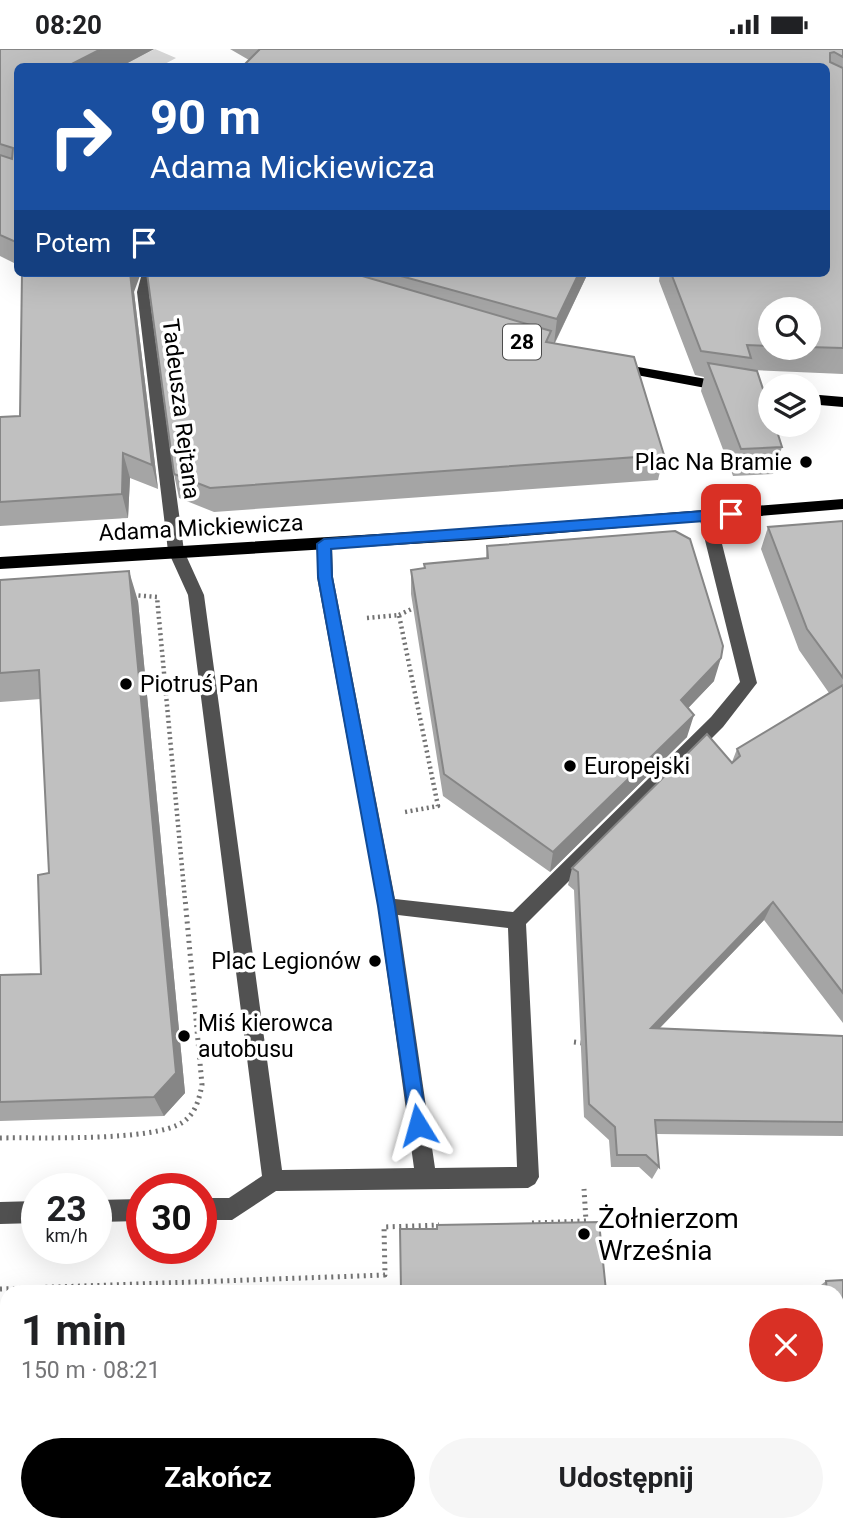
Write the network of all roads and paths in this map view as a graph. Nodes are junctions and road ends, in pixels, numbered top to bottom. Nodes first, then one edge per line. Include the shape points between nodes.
1 (147, 277) edge
2 (595, 361) edge
3 (758, 393) edge
4 (821, 400) edge
5 (843, 402) edge
6 (843, 497) edge
7 (843, 505) edge
8 (824, 506) junction
9 (707, 516) junction
10 (324, 544) junction
11 (176, 551) junction
12 (0, 563) edge
13 (123, 596) edge
14 (418, 597) edge
15 (399, 615) junction
16 (366, 618) dead end
17 (415, 811) dead end
18 (387, 906) junction
19 (517, 921) junction
20 (574, 1042) dead end
21 (583, 1043) edge
22 (0, 1138) edge
23 (426, 1179) junction
24 (273, 1181) junction
25 (584, 1189) dead end
26 (217, 1209) edge
27 (21, 1212) edge
28 (0, 1213) edge
29 (524, 1223) edge
30 (448, 1225) edge
31 (110, 1285) edge

1 - 11 street, Tadeusza Rejtana via 143,292
2 - 3 main road
4 - 5 main road
6 - 8 main road
7 - 8 main road
8 - 9 main road, Adama Mickiewicza
9 - 10 main road, Adama Mickiewicza
9 - 19 street via 749,683 717,722
10 - 11 main road, Adama Mickiewicza
10 - 18 street via 325,577
11 - 12 main road, Adama Mickiewicza
11 - 24 street via 196,595
13 - 22 path via 157,597 202,1084 197,1110 177,1126 137,1132
14 - 15 path via 419,605
15 - 16 path
15 - 17 path via 438,806
18 - 19 street
18 - 23 street
19 - 23 street via 528,1177
20 - 21 path
23 - 24 street
24 - 26 street via 232,1209
25 - 29 path via 586,1221
27 - 28 street
30 - 31 path via 384,1227 385,1275

